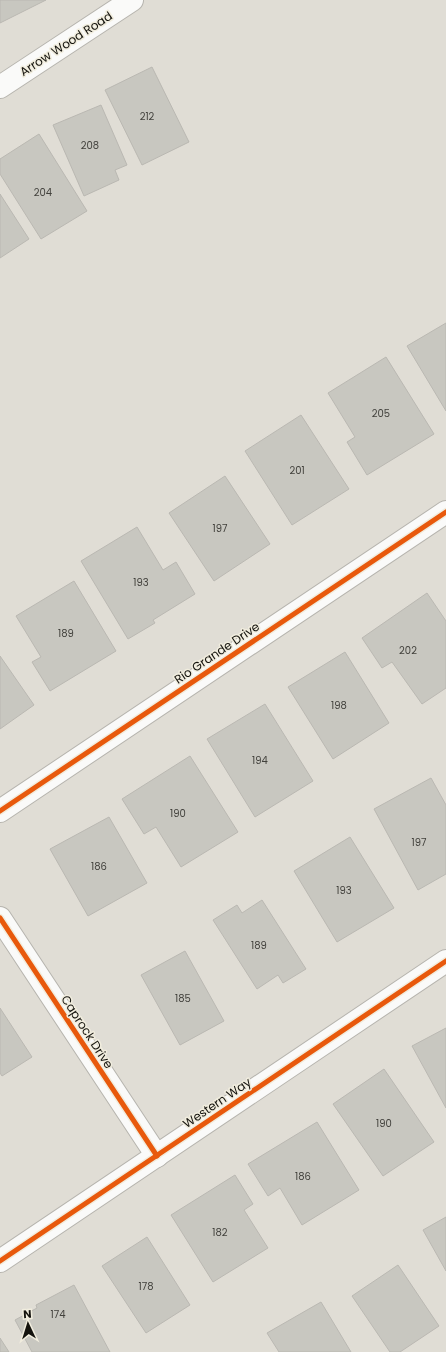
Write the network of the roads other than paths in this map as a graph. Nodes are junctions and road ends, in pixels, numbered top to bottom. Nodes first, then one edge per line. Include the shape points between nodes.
1 (132, 0) edge
2 (0, 87) edge
3 (446, 512) edge
4 (0, 811) edge
5 (0, 918) edge
6 (446, 961) edge
7 (157, 1156) junction
8 (0, 1261) edge

1 - 2 street, Arrow Wood Road
3 - 4 street, Rio Grande Drive
5 - 7 street, Caprock Drive
6 - 7 street, Western Way
7 - 8 street, Western Way

